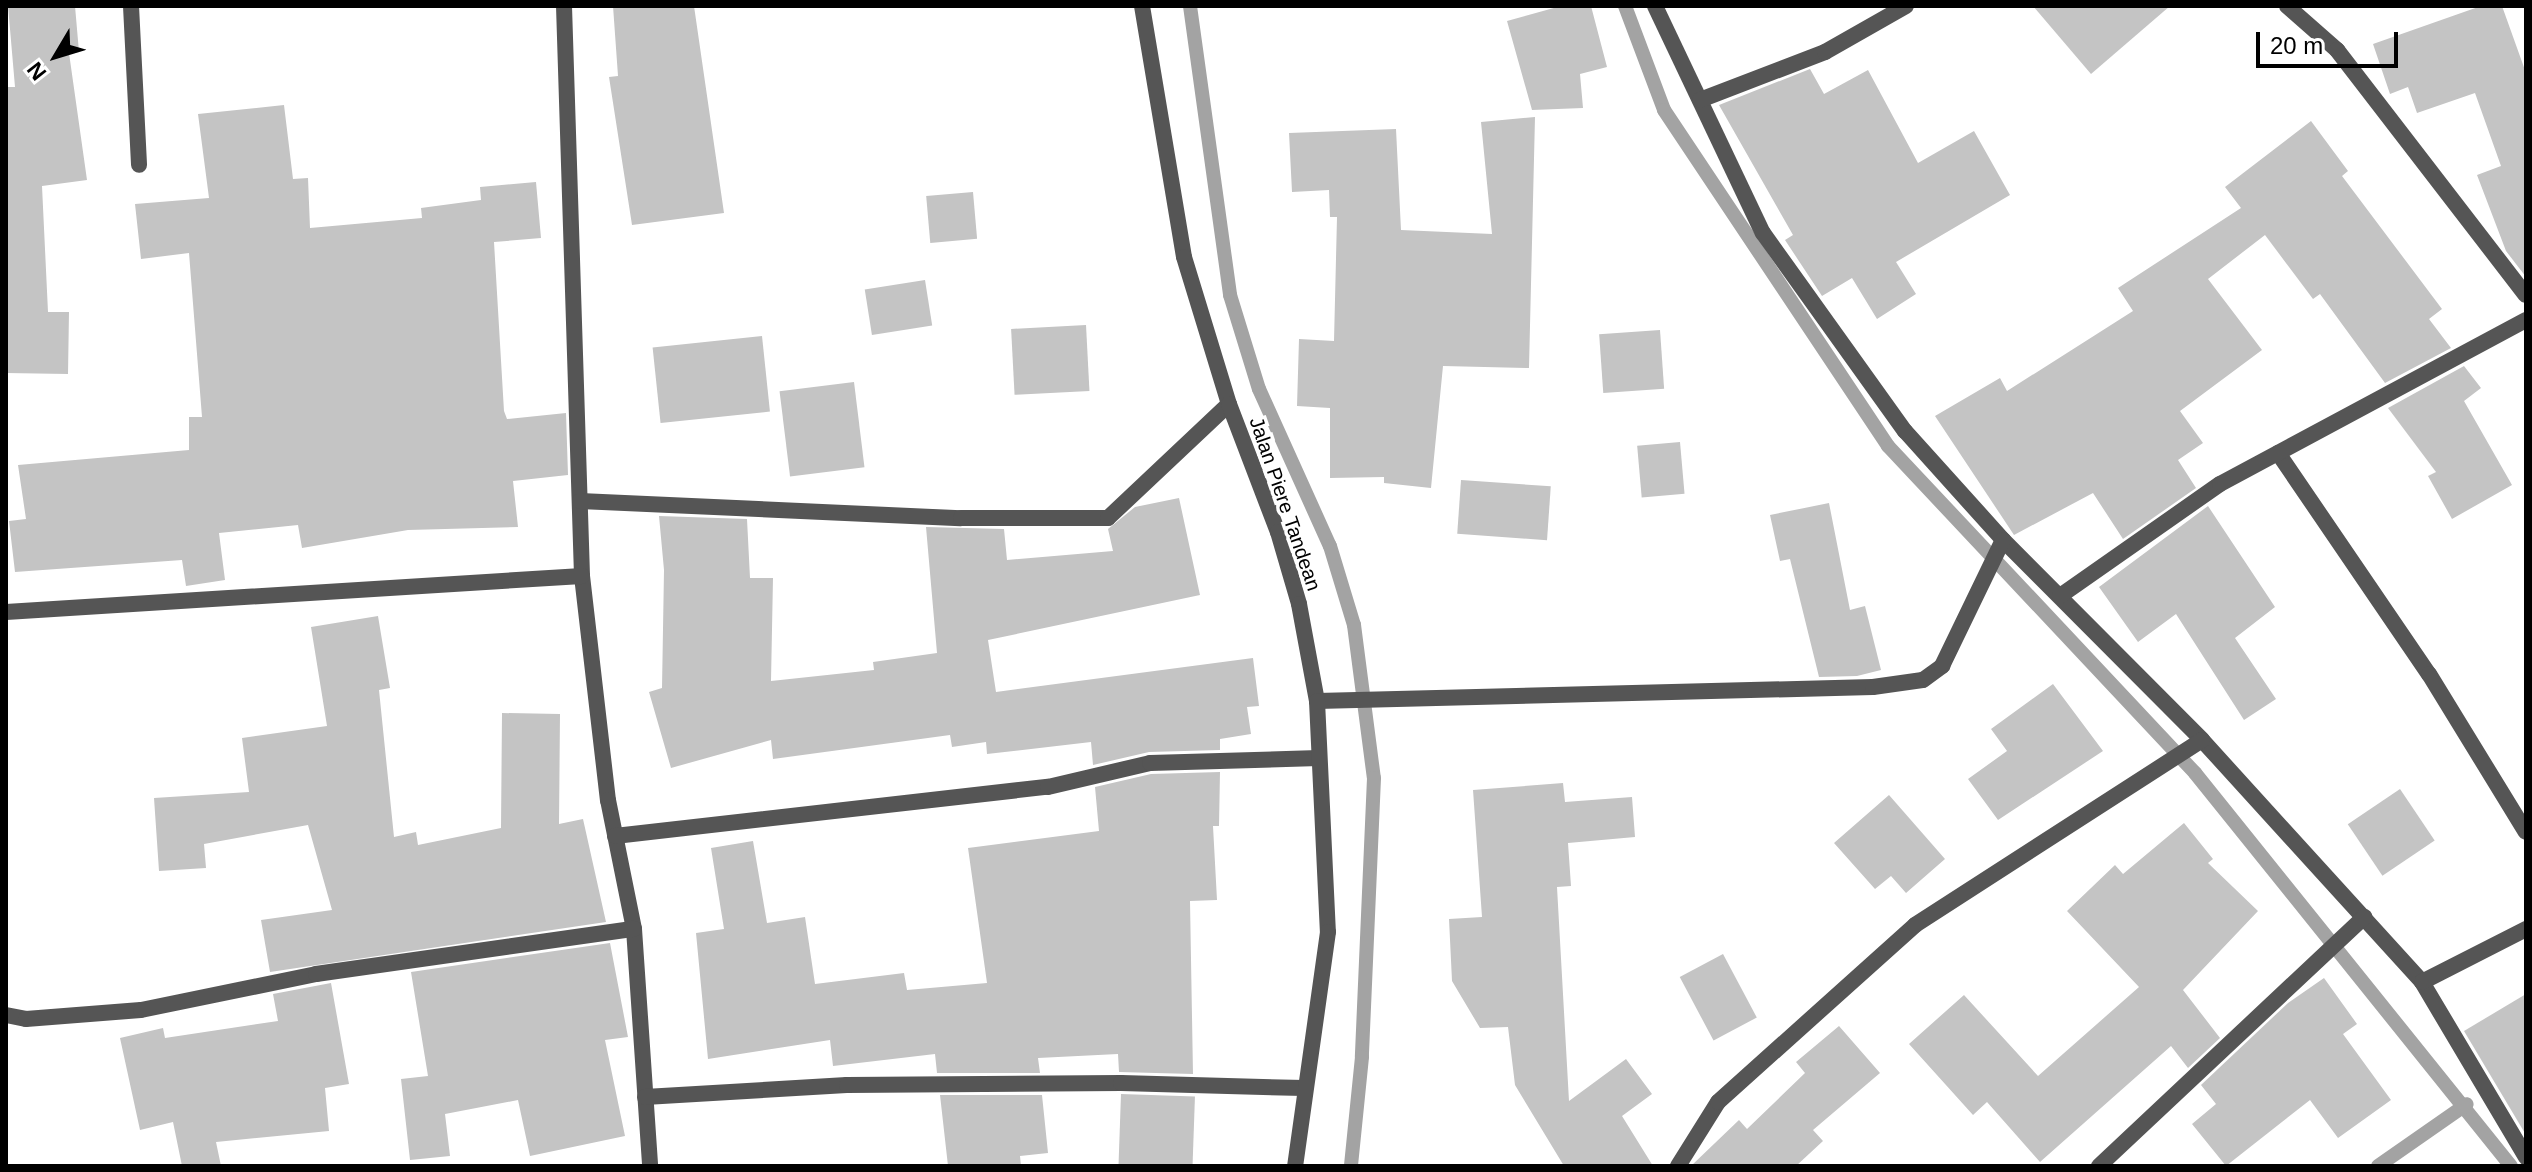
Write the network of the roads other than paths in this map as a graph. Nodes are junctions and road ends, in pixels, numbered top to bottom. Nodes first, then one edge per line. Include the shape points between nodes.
1 (131, 6) edge
2 (564, 6) edge
3 (1142, 6) edge
4 (1655, 6) edge
5 (1906, 6) edge
6 (2287, 6) edge
7 (1700, 100) junction
8 (139, 165) dead end
9 (2526, 295) edge
10 (2526, 320) edge
11 (1229, 404) junction
12 (2278, 453) junction
13 (580, 501) junction
14 (2003, 540) junction
15 (582, 576) junction
16 (2060, 596) junction
17 (6, 612) edge
18 (1317, 701) junction
19 (2202, 740) junction
20 (1319, 758) junction
21 (2526, 832) edge
22 (615, 836) junction
23 (2364, 917) junction
24 (634, 929) junction
25 (2526, 929) edge
26 (2422, 982) junction
27 (6, 1015) edge
28 (1304, 1088) junction
29 (645, 1097) junction
30 (2526, 1157) edge
31 (650, 1166) edge
32 (1295, 1166) edge
33 (1678, 1166) edge
34 (2099, 1166) edge

1 - 8 street
2 - 13 street
3 - 11 street, Jalan Piere Tandean via 1184,257
4 - 7 street
5 - 7 street via 1825,52
6 - 9 street via 2337,50
7 - 14 street via 1763,233 1905,431
10 - 12 street
11 - 13 street via 1108,518 961,518
11 - 18 street, Jalan Piere Tandean via 1278,532 1299,604
12 - 16 street via 2220,484
12 - 21 street via 2429,674
13 - 15 street
14 - 16 street
14 - 18 street via 1942,666 1923,680 1873,687 1391,695
15 - 17 street
15 - 22 street
16 - 19 street
18 - 20 street, Jalan Piere Tandean
19 - 23 street
19 - 33 street via 1915,925 1718,1102
20 - 22 street via 1150,763 1048,787
20 - 28 street, Jalan Piere Tandean via 1328,932
22 - 24 street
23 - 26 street
23 - 34 street
24 - 27 street via 316,974 141,1010 26,1019
24 - 29 street
25 - 26 street
26 - 30 street
28 - 29 street via 847,1085
28 - 32 street, Jalan Piere Tandean
29 - 31 street

